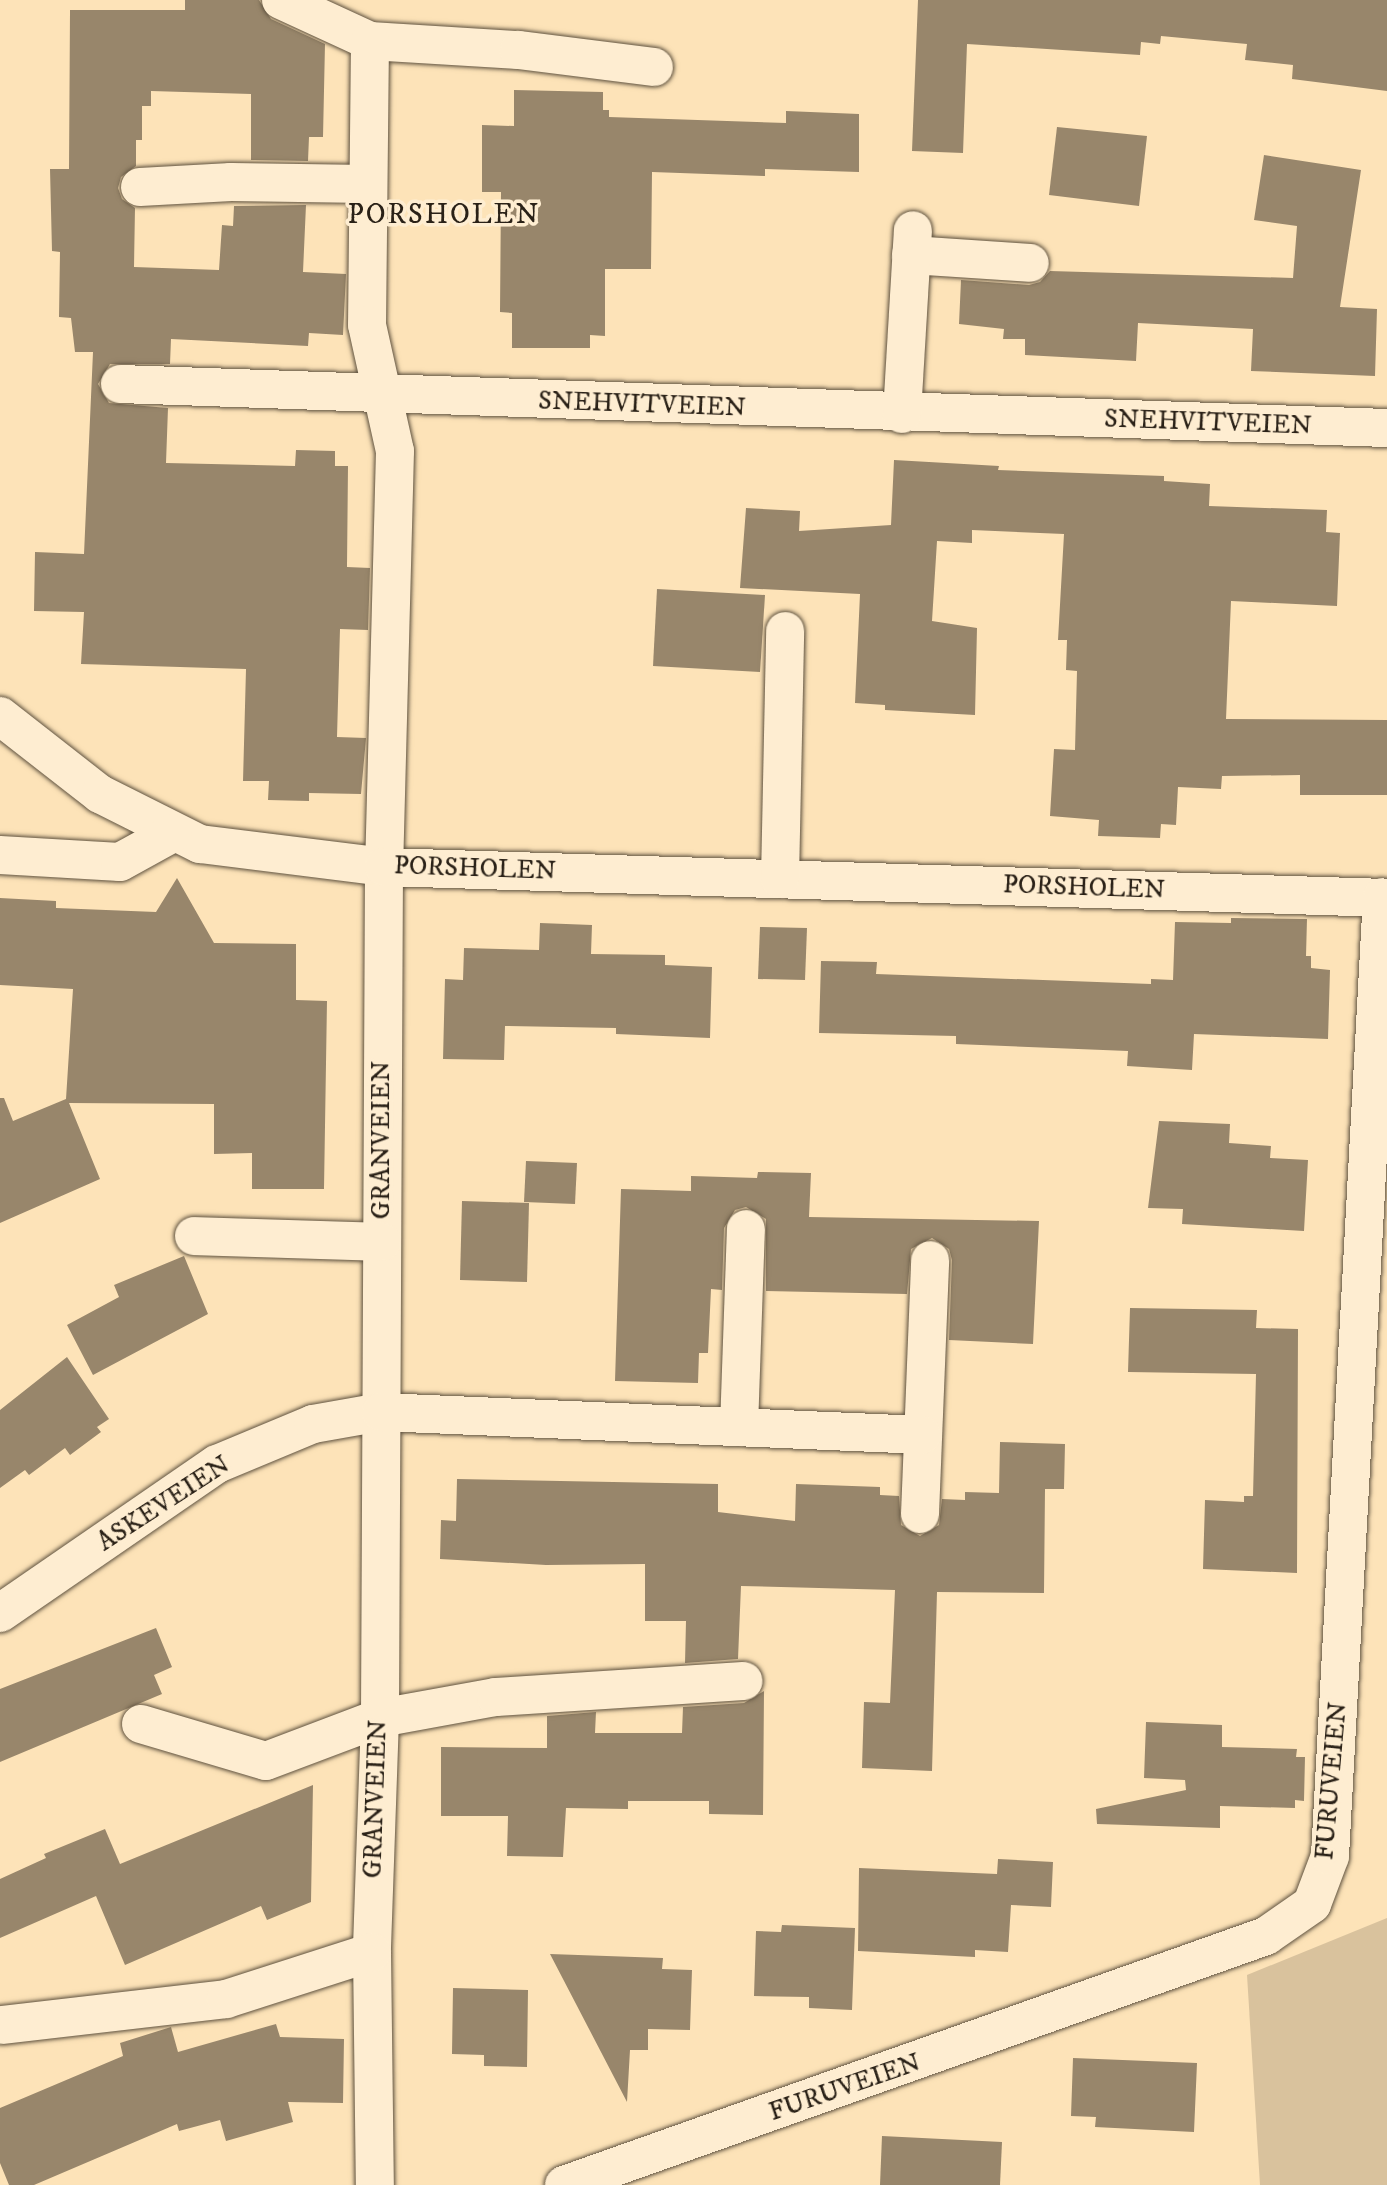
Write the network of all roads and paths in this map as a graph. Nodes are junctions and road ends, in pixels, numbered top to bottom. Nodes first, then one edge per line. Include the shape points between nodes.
1 (281, 0) edge
2 (370, 41) junction
3 (654, 67) dead end
4 (368, 184) junction
5 (140, 187) dead end
6 (1030, 263) dead end
7 (120, 384) dead end
8 (382, 396) junction
9 (902, 414) junction
10 (1387, 428) edge
11 (785, 631) dead end
12 (0, 716) edge
13 (173, 833) junction
14 (0, 855) edge
15 (384, 867) junction
16 (780, 879) junction
17 (1385, 897) edge
18 (746, 1229) dead end
19 (194, 1236) dead end
20 (382, 1242) junction
21 (930, 1260) dead end
22 (381, 1412) junction
23 (739, 1427) junction
24 (922, 1435) junction
25 (920, 1514) dead end
26 (0, 1613) edge
27 (743, 1681) dead end
28 (380, 1718) junction
29 (141, 1724) dead end
30 (372, 1952) junction
31 (2, 2025) dead end
32 (375, 2185) edge
33 (564, 2185) edge

1 - 2 street
2 - 3 street via 493,48
2 - 4 street
4 - 5 street via 231,182
4 - 8 street via 367,326
6 - 9 street via 912,243
7 - 8 street, SNEHVITVEIEN
8 - 9 street, SNEHVITVEIEN
8 - 15 street via 395,451
9 - 10 street, SNEHVITVEIEN
11 - 16 street
12 - 13 street, PORSHOLEN via 100,794
13 - 14 street via 120,862
13 - 15 street, PORSHOLEN via 200,844
15 - 16 street, PORSHOLEN
15 - 20 street, GRANVEIEN
16 - 17 street, PORSHOLEN
17 - 33 street, FURUVEIEN via 1330,1856 1312,1904 1266,1936
18 - 23 street
19 - 20 street
20 - 22 street, GRANVEIEN
21 - 24 street
22 - 23 street
22 - 26 street, ASKEVEIEN via 313,1424 217,1464
22 - 28 street, GRANVEIEN
23 - 24 street
24 - 25 street
27 - 28 street via 496,1697
28 - 29 street via 265,1761
28 - 30 street, GRANVEIEN
30 - 31 street via 226,1998
30 - 32 street, GRANVEIEN

